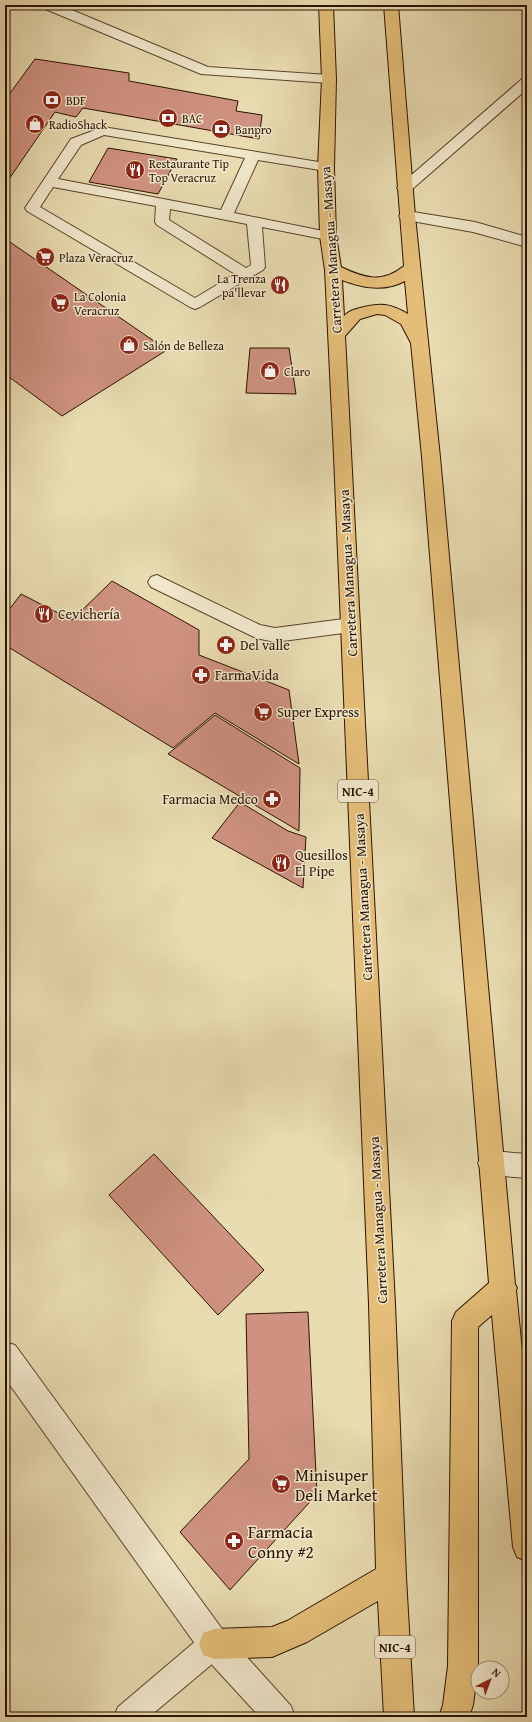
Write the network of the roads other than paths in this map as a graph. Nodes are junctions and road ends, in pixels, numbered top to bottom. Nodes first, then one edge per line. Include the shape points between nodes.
1 (48, 5) edge
2 (326, 5) edge
3 (391, 5) edge
4 (329, 79) junction
5 (527, 82) edge
6 (253, 156) junction
7 (326, 167) junction
8 (50, 182) junction
9 (405, 188) junction
10 (163, 203) junction
11 (226, 215) junction
12 (407, 216) junction
13 (254, 221) junction
14 (328, 236) junction
15 (527, 242) edge
16 (413, 267) junction
17 (333, 270) junction
18 (245, 274) junction
19 (337, 335) junction
20 (421, 347) junction
21 (158, 582) dead end
22 (350, 625) junction
23 (491, 1163) junction
24 (527, 1166) edge
25 (504, 1288) junction
26 (5, 1355) edge
27 (527, 1547) edge
28 (392, 1577) junction
29 (214, 1644) junction
30 (128, 1717) edge
31 (280, 1717) edge
32 (399, 1717) edge
33 (454, 1717) edge

1 - 4 street via 206,71
2 - 4 highway, Carretera Managua - Masaya / NIC-4
3 - 9 highway
4 - 7 highway, Carretera Managua - Masaya / NIC-4
5 - 9 street
6 - 7 lane
6 - 8 lane via 103,131 76,142
6 - 11 lane
7 - 14 highway, Carretera Managua - Masaya / NIC-4
8 - 10 lane
8 - 18 lane via 32,208 195,304
9 - 12 highway
10 - 11 lane
10 - 18 lane via 162,222
11 - 13 lane
12 - 15 street via 475,227
12 - 16 highway
13 - 14 lane
13 - 18 lane via 258,267
14 - 17 highway, Carretera Managua - Masaya / NIC-4
16 - 17 highway via 399,279 383,283 354,279
16 - 20 highway
17 - 19 highway, Carretera Managua - Masaya / NIC-4
19 - 20 highway via 354,315 377,309 389,310 406,320
19 - 22 highway, Carretera Managua - Masaya / NIC-4
20 - 23 highway
21 - 22 lane via 256,631 274,635
22 - 28 highway, Carretera Managua - Masaya / NIC-4 via 382,1304
23 - 24 street
23 - 25 highway
25 - 27 highway
25 - 33 highway via 465,1321 463,1666 460,1697
26 - 29 street
28 - 29 highway via 291,1634 272,1642
28 - 32 highway, Carretera Managua - Masaya / NIC-4
29 - 30 lane
29 - 31 street

